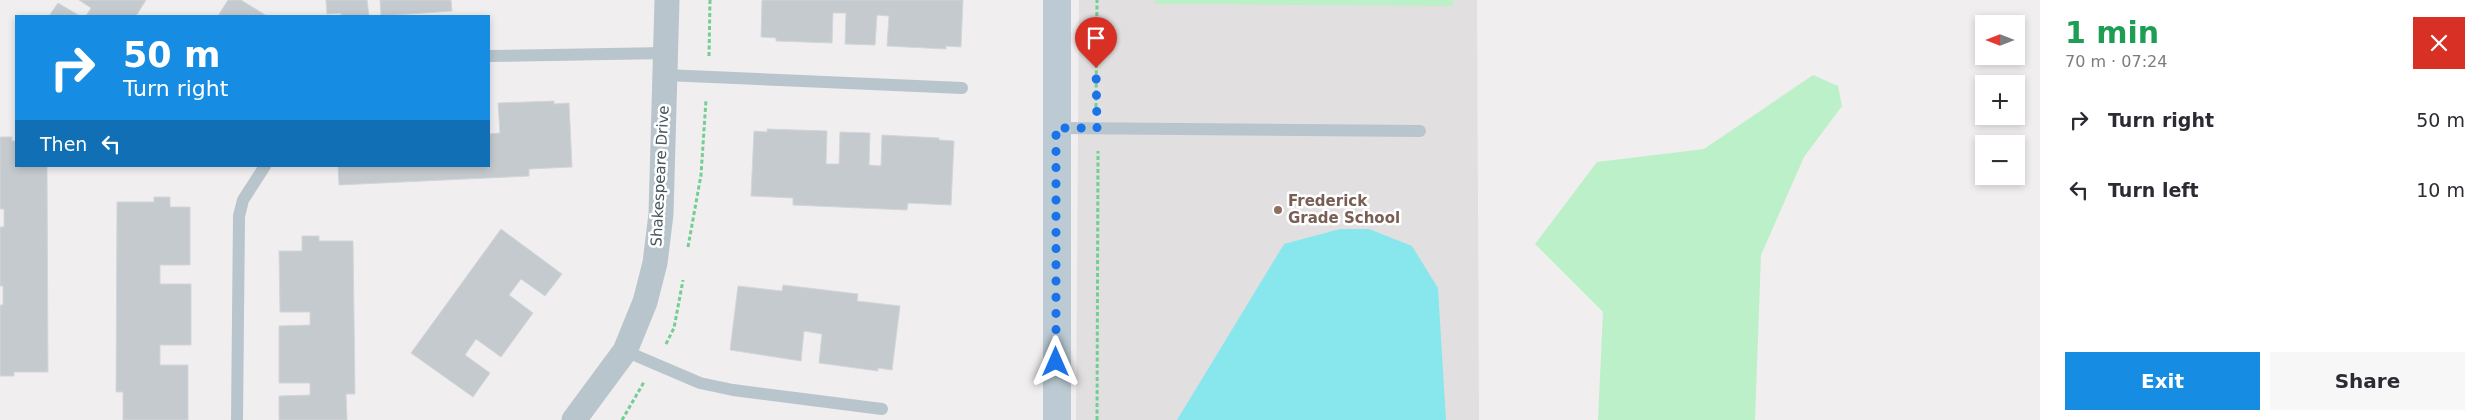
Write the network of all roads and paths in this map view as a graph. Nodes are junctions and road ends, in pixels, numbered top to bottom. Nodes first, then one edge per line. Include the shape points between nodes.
1 (667, 0) edge
2 (1056, 0) edge
3 (1096, 0) edge
4 (490, 56) edge
5 (665, 64) junction
6 (962, 88) dead end
7 (1056, 128) junction
8 (1097, 128) junction
9 (1420, 131) dead end
10 (264, 167) edge
11 (625, 351) junction
12 (882, 409) dead end
13 (237, 420) edge
14 (574, 420) edge
15 (1056, 420) edge
16 (1097, 420) edge

1 - 5 street, Shakespeare Drive
2 - 7 street
3 - 8 path
4 - 5 lane
5 - 6 lane
5 - 11 street, Shakespeare Drive via 661,214 655,263 645,302
7 - 8 lane
7 - 15 street
8 - 9 lane
8 - 16 path
10 - 13 lane via 243,200 239,216
11 - 12 lane via 708,385
11 - 14 street, Shakespeare Drive

